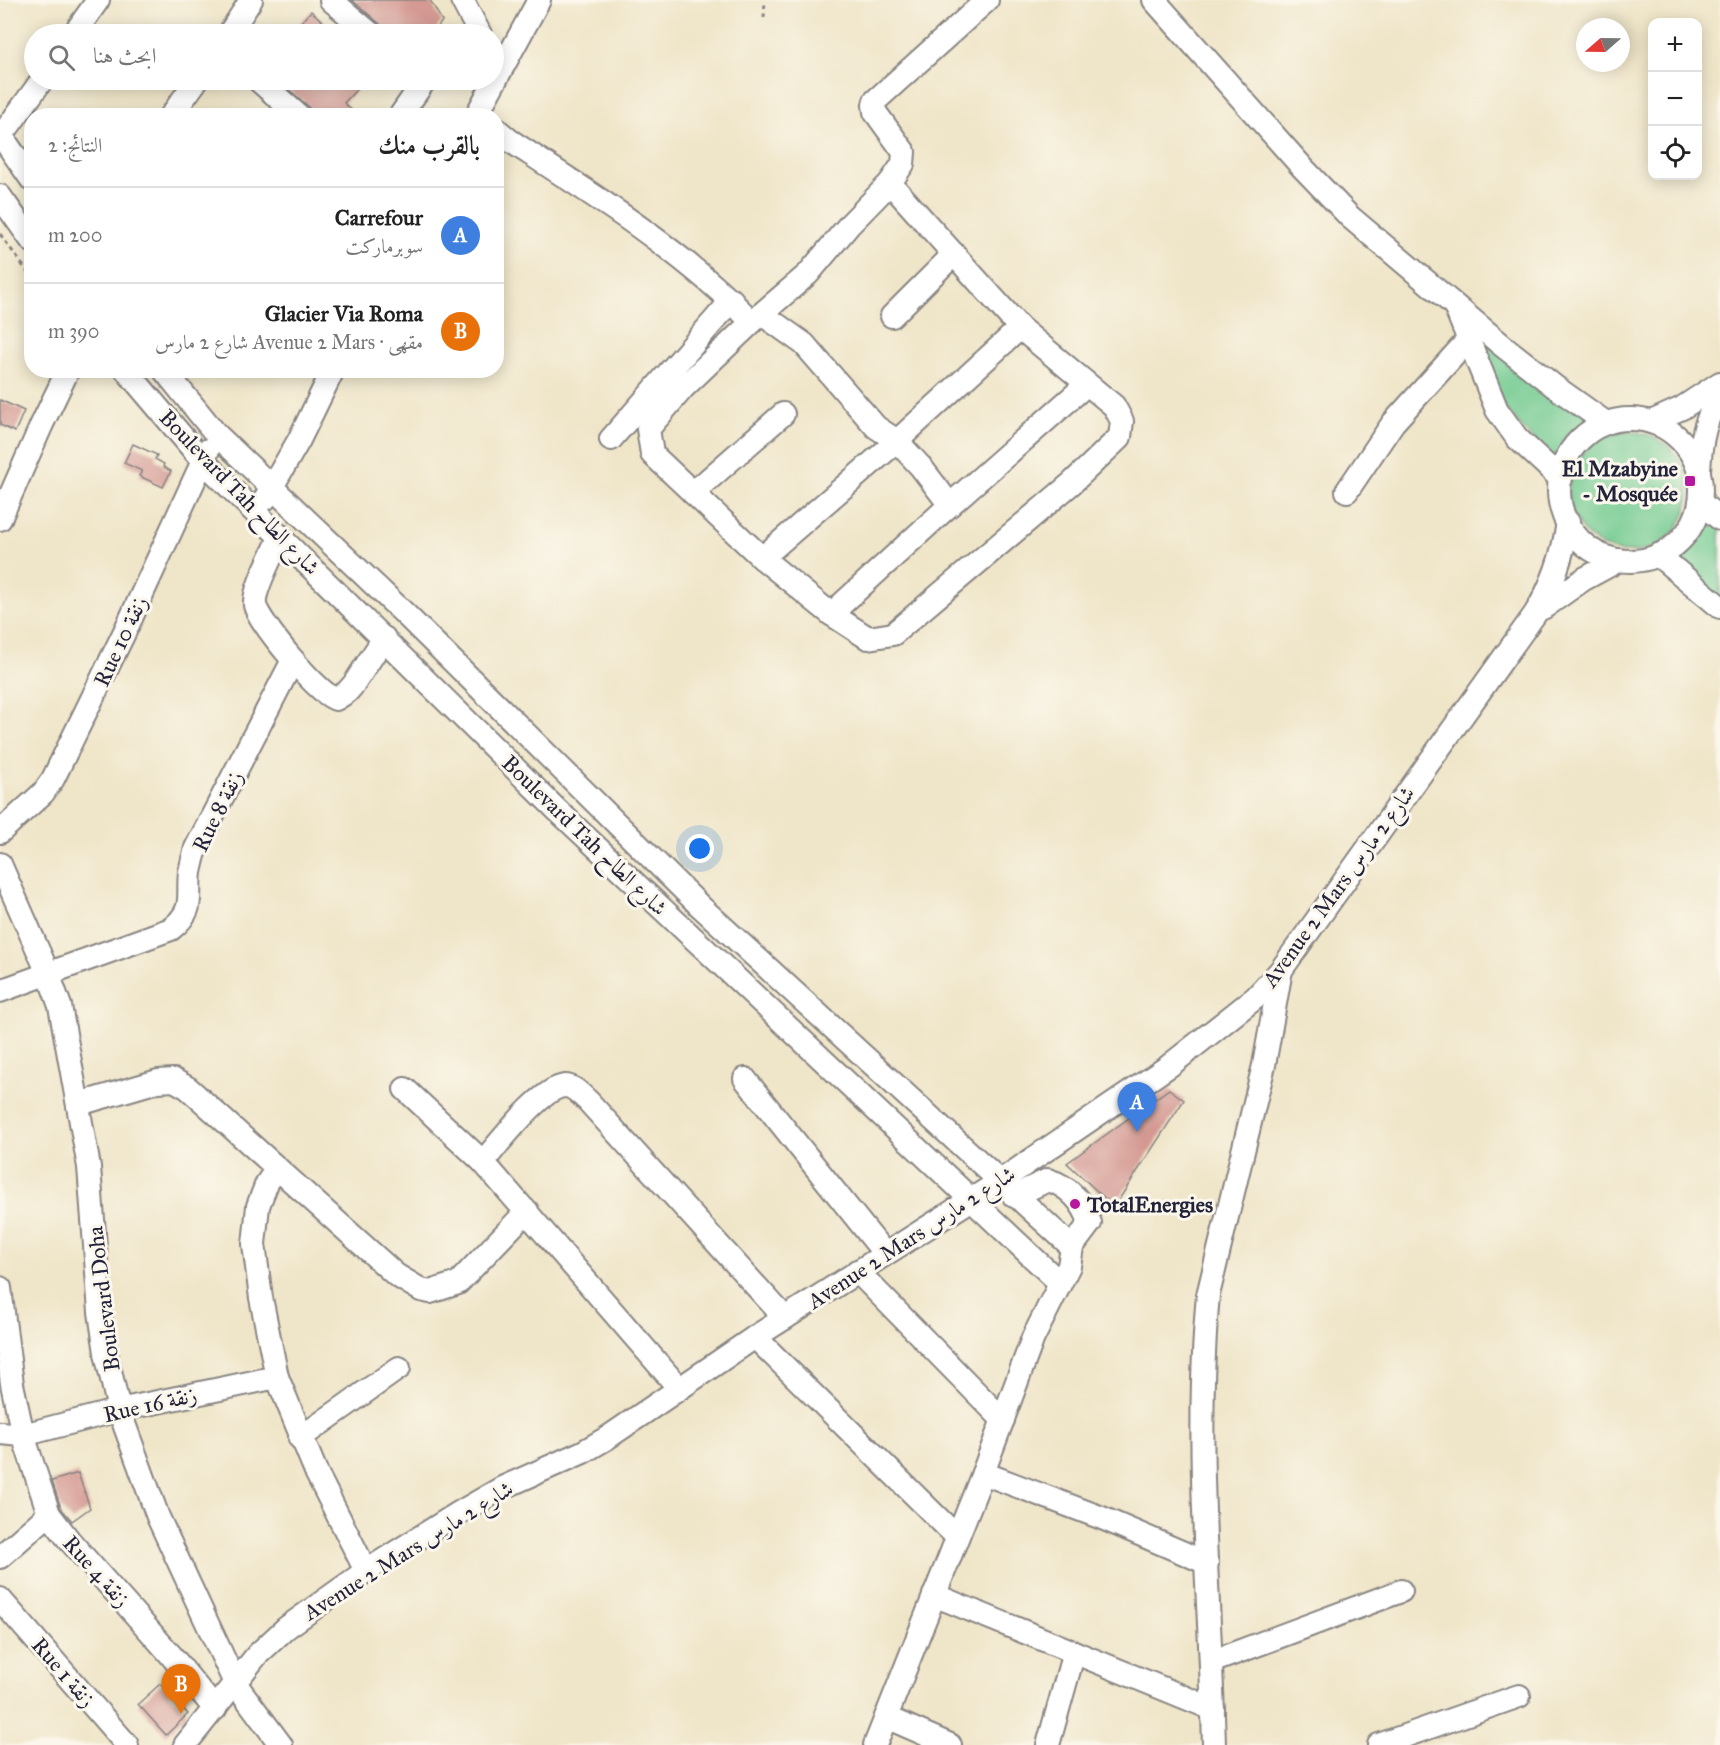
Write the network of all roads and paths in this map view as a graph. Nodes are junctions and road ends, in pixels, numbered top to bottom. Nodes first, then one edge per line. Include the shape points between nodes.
1 (98, 0) edge
2 (251, 0) edge
3 (331, 0) edge
4 (539, 0) edge
5 (765, 0) edge
6 (987, 0) edge
7 (1154, 0) edge
8 (764, 18) dead end
9 (81, 24) edge
10 (235, 24) edge
11 (359, 24) edge
12 (504, 53) edge
13 (34, 90) edge
14 (190, 90) edge
15 (269, 90) edge
16 (417, 90) edge
17 (488, 90) edge
18 (177, 108) edge
19 (290, 108) edge
20 (405, 108) edge
21 (481, 108) edge
22 (0, 136) edge
23 (504, 136) edge
24 (24, 169) edge
25 (24, 173) edge
26 (890, 183) junction
27 (0, 184) edge
28 (0, 196) edge
29 (24, 230) edge
30 (0, 234) edge
31 (954, 255) junction
32 (24, 267) edge
33 (732, 300) junction
34 (1455, 305) junction
35 (892, 316) dead end
36 (757, 318) junction
37 (1020, 328) junction
38 (1468, 340) junction
39 (64, 378) edge
40 (133, 378) edge
41 (170, 378) edge
42 (329, 378) edge
43 (1720, 383) edge
44 (1087, 384) junction
45 (1720, 392) edge
46 (783, 414) dead end
47 (1651, 422) junction
48 (1606, 423) junction
49 (216, 434) junction
50 (611, 439) dead end
51 (897, 441) junction
52 (203, 461) junction
53 (1699, 471) junction
54 (1561, 479) junction
55 (271, 488) junction
56 (1347, 491) dead end
57 (693, 493) junction
58 (1700, 502) junction
59 (950, 505) junction
60 (257, 513) junction
61 (0, 519) edge
62 (1720, 519) edge
63 (1568, 522) junction
64 (281, 536) junction
65 (1658, 555) junction
66 (762, 558) junction
67 (1619, 560) junction
68 (1720, 607) edge
69 (831, 614) junction
70 (1535, 614) junction
71 (384, 638) junction
72 (293, 660) junction
73 (0, 832) edge
74 (0, 864) edge
75 (1281, 970) junction
76 (48, 973) junction
77 (0, 991) edge
78 (745, 1079) dead end
79 (405, 1089) dead end
80 (79, 1104) junction
81 (483, 1162) junction
82 (277, 1168) junction
83 (1006, 1189) junction
84 (970, 1198) junction
85 (527, 1211) junction
86 (1072, 1247) junction
87 (885, 1254) junction
88 (857, 1271) junction
89 (1060, 1283) junction
90 (0, 1288) edge
91 (785, 1318) junction
92 (755, 1337) junction
93 (399, 1368) dead end
94 (277, 1377) junction
95 (680, 1388) junction
96 (119, 1410) junction
97 (1003, 1420) junction
98 (0, 1433) edge
99 (23, 1435) junction
100 (300, 1438) junction
101 (983, 1473) junction
102 (49, 1514) junction
103 (957, 1537) junction
104 (0, 1557) edge
105 (1207, 1563) junction
106 (366, 1571) junction
107 (1401, 1591) dead end
108 (934, 1595) junction
109 (0, 1599) edge
110 (1074, 1652) junction
111 (1211, 1662) junction
112 (235, 1683) junction
113 (1519, 1696) dead end
114 (215, 1709) junction
115 (1213, 1709) junction
116 (886, 1717) junction
117 (128, 1745) edge
118 (185, 1745) edge
119 (281, 1745) edge
120 (875, 1745) edge
121 (950, 1745) edge
122 (1048, 1745) edge
123 (1214, 1745) edge
124 (1379, 1745) edge

1 - 9 street
2 - 10 street
3 - 11 street
4 - 12 street
5 - 8 path
6 - 26 street via 875,101 875,112 905,156
7 - 34 street via 1328,195
13 - 22 street
14 - 18 street
15 - 19 street
16 - 20 street
17 - 21 street
22 - 24 street
23 - 33 street via 631,221
25 - 27 street
26 - 31 street
26 - 36 street via 808,274
28 - 29 street
30 - 32 path
31 - 35 street
31 - 37 street
33 - 36 street
33 - 50 street
34 - 38 street
34 - 48 street
36 - 51 street via 804,344 876,427
36 - 57 street via 683,388 648,429 652,454
37 - 44 street
37 - 51 street
38 - 54 street via 1489,395 1506,425 1528,451
38 - 56 street via 1393,423
39 - 61 street
40 - 52 street, Boulevard Tah شارع الطاح
41 - 49 street, Boulevard Tah شارع الطاح
42 - 55 street
43 - 47 street via 1682,408
44 - 59 street
44 - 69 street via 1114,406 1122,421 1120,437 1072,483 893,634 868,638
45 - 53 street via 1701,438
46 - 57 street
47 - 48 street via 1628,419
47 - 53 street via 1672,432 1689,450
48 - 54 street via 1581,439 1571,451
49 - 52 street, Rue 10 زنقة
49 - 55 street, Boulevard Tah شارع الطاح
51 - 59 street
51 - 66 street
52 - 60 street, Boulevard Tah شارع الطاح
52 - 73 street, Rue 10 زنقة via 53,778 43,793
53 - 58 street
54 - 63 street via 1562,508
55 - 60 street
55 - 83 street, Boulevard Tah شارع الطاح via 405,614 700,907
57 - 66 street
58 - 62 street
58 - 65 street via 1686,535
59 - 69 street
60 - 64 street, Boulevard Tah شارع الطاح
63 - 67 street via 1589,547
63 - 70 street, Avenue 2 Mars شارع 2 مارس via 1557,570
64 - 71 street, Boulevard Tah شارع الطاح
64 - 72 street via 255,604
65 - 67 street
65 - 68 street
66 - 69 street
67 - 70 street, Avenue 2 Mars شارع 2 مارس via 1567,589
70 - 75 street, Avenue 2 Mars شارع 2 مارس
71 - 72 street via 354,684 336,699 324,694
71 - 84 street, Boulevard Tah شارع الطاح via 555,808
72 - 76 street, Rue 8 زنقة via 196,848 190,874 190,904 182,919 171,929
74 - 76 street, Boulevard Doha
75 - 83 street, Avenue 2 Mars شارع 2 مارس via 1255,998
75 - 105 street via 1264,1065 1208,1295 1203,1440
76 - 77 street, Rue 8 زنقة
76 - 80 street, Boulevard Doha via 60,1006
78 - 87 street
79 - 81 street
80 - 82 street via 174,1080 203,1100
80 - 96 street, Boulevard Doha via 89,1167 100,1312
81 - 85 street
81 - 91 street via 540,1099 564,1086 575,1089
82 - 85 street via 396,1275 429,1292 458,1283
82 - 94 street via 258,1206 254,1244
83 - 84 street, Avenue 2 Mars شارع 2 مارس
83 - 86 street, Boulevard Tah شارع الطاح
83 - 86 street via 1048,1180 1060,1183 1077,1199 1090,1223
84 - 87 street, Avenue 2 Mars شارع 2 مارس
84 - 89 street, Boulevard Tah شارع الطاح
85 - 95 street
86 - 89 street via 1069,1266
87 - 88 street, Avenue 2 Mars شارع 2 مارس
88 - 91 street, Avenue 2 Mars شارع 2 مارس
88 - 97 street
89 - 97 street via 1033,1338
90 - 99 street, Rue 4 زنقة via 10,1374
91 - 92 street, Avenue 2 Mars شارع 2 مارس
92 - 95 street, Avenue 2 Mars شارع 2 مارس
92 - 103 street
93 - 100 street
94 - 96 street, Rue 16 زنقة
94 - 100 street
95 - 106 street, Avenue 2 Mars شارع 2 مارس via 591,1447 493,1493
96 - 99 street, Rue 16 زنقة
96 - 112 street, Boulevard Doha via 158,1517
97 - 101 street
98 - 99 street
99 - 102 street, Rue 4 زنقة
100 - 106 street
101 - 103 street
101 - 105 street
102 - 104 street
102 - 114 street, Rue 4 زنقة
103 - 108 street
105 - 111 street
106 - 112 street, Avenue 2 Mars شارع 2 مارس via 286,1628 257,1654
107 - 111 street
108 - 110 street
108 - 116 street
109 - 117 street, Rue 1 زنقة
110 - 115 street
110 - 122 street
111 - 115 street
112 - 114 street, Avenue 2 Mars شارع 2 مارس
112 - 119 street, Boulevard Doha
113 - 124 street
114 - 118 street, Avenue 2 Mars شارع 2 مارس
115 - 123 street
116 - 120 street
116 - 121 street

